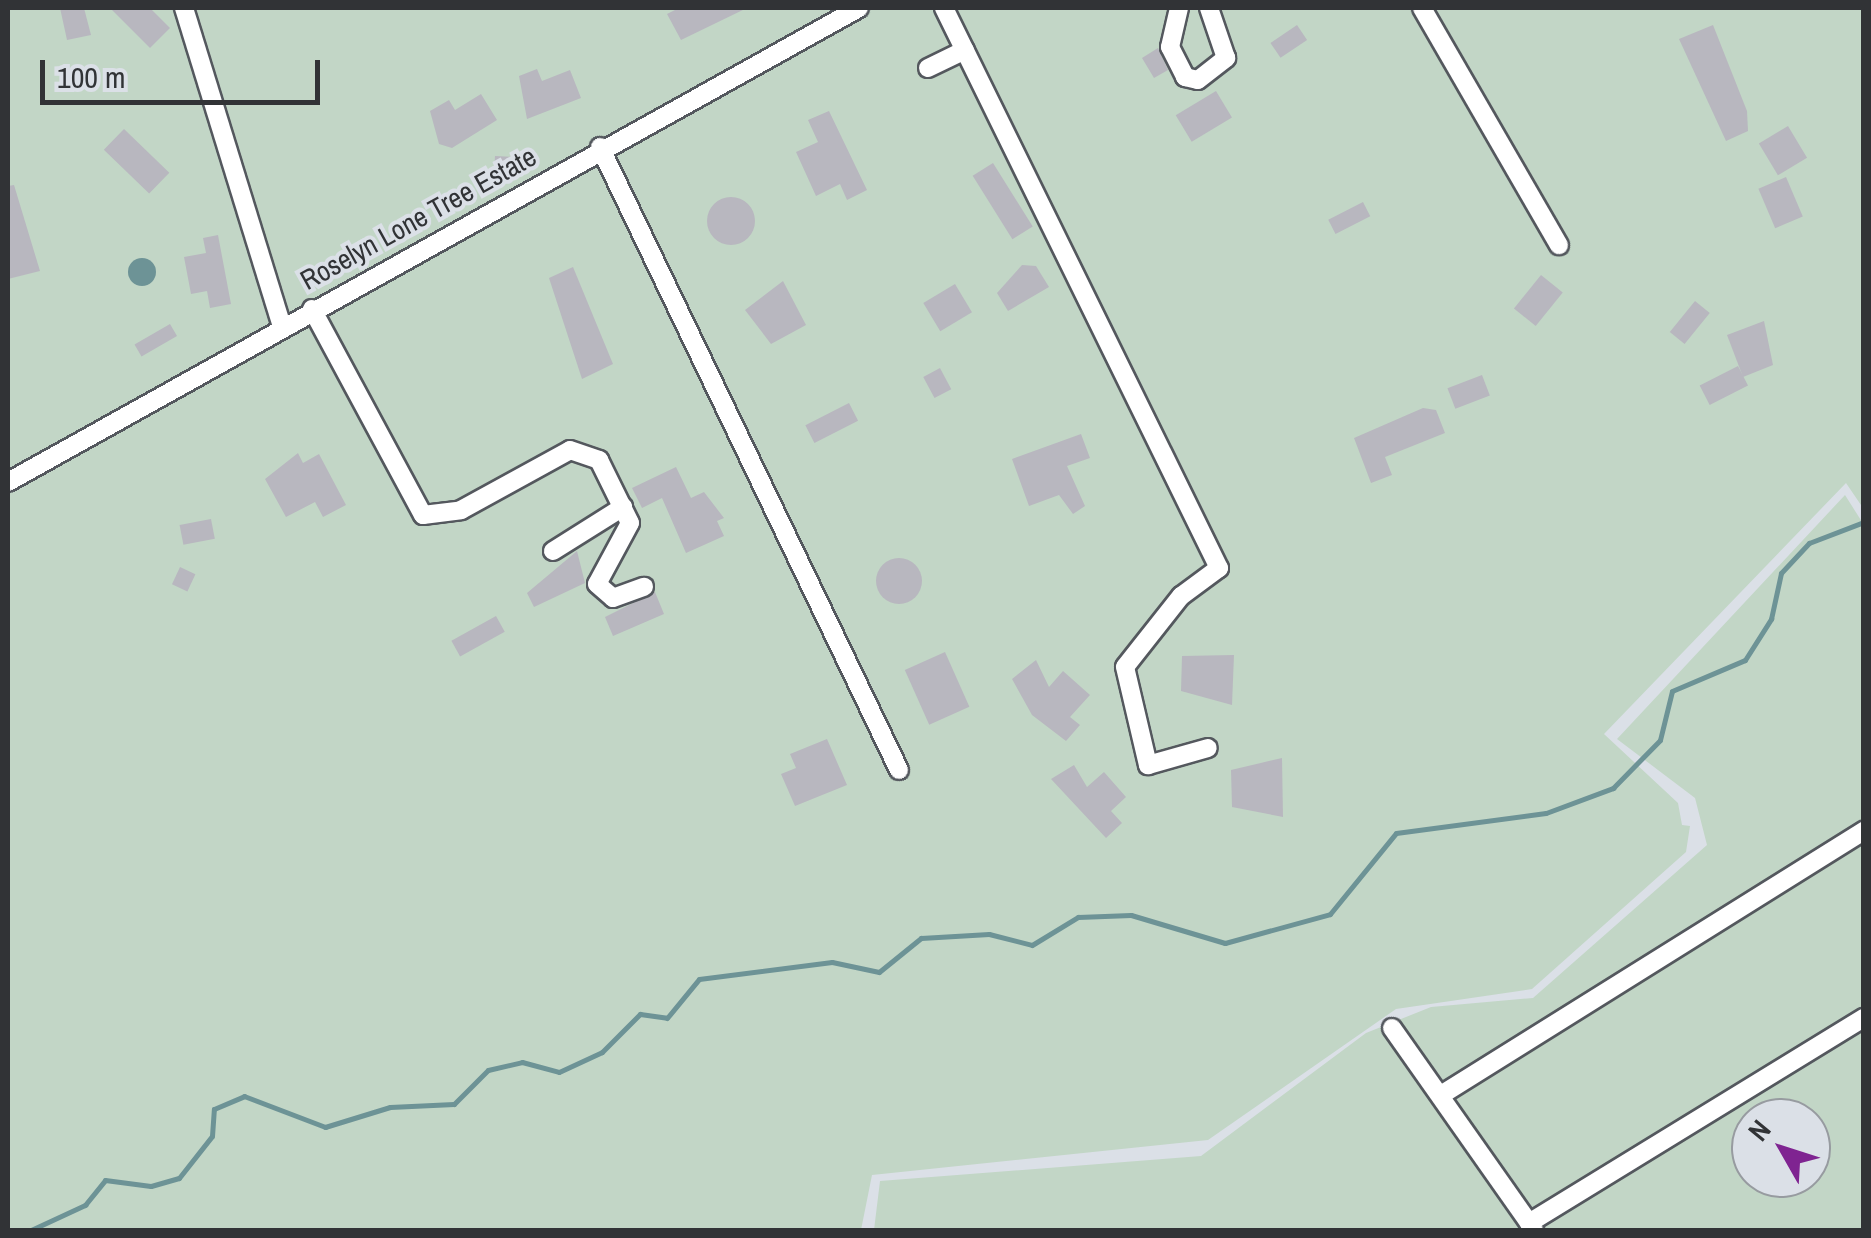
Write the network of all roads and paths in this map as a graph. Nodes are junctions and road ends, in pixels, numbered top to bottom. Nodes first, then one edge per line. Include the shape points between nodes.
1 (184, 8) edge
2 (860, 8) edge
3 (944, 8) edge
4 (1179, 8) edge
5 (1209, 8) edge
6 (1422, 8) edge
7 (965, 50) junction
8 (928, 68) dead end
9 (600, 147) junction
10 (1558, 244) dead end
11 (312, 309) junction
12 (282, 326) junction
13 (8, 482) edge
14 (622, 507) junction
15 (552, 551) dead end
16 (644, 587) dead end
17 (1208, 748) dead end
18 (899, 770) dead end
19 (1864, 831) edge
20 (1864, 1018) edge
21 (1392, 1028) dead end
22 (1441, 1096) junction
23 (1532, 1226) edge

1 - 12 street
2 - 9 street, Roselyn Lone Tree Estate
3 - 7 street
4 - 5 street via 1170,47 1184,77 1198,80 1226,58
6 - 10 street
7 - 8 street
7 - 17 street via 1219,568 1174,604 1125,666 1148,765
9 - 11 street, Roselyn Lone Tree Estate
9 - 18 street
11 - 12 street, Roselyn Lone Tree Estate
11 - 14 street via 424,514 461,510 570,450 598,460
12 - 13 street, Roselyn Lone Tree Estate
14 - 15 street
14 - 16 street via 630,529 596,584 613,598
19 - 22 street
20 - 23 street
21 - 22 street
22 - 23 street

